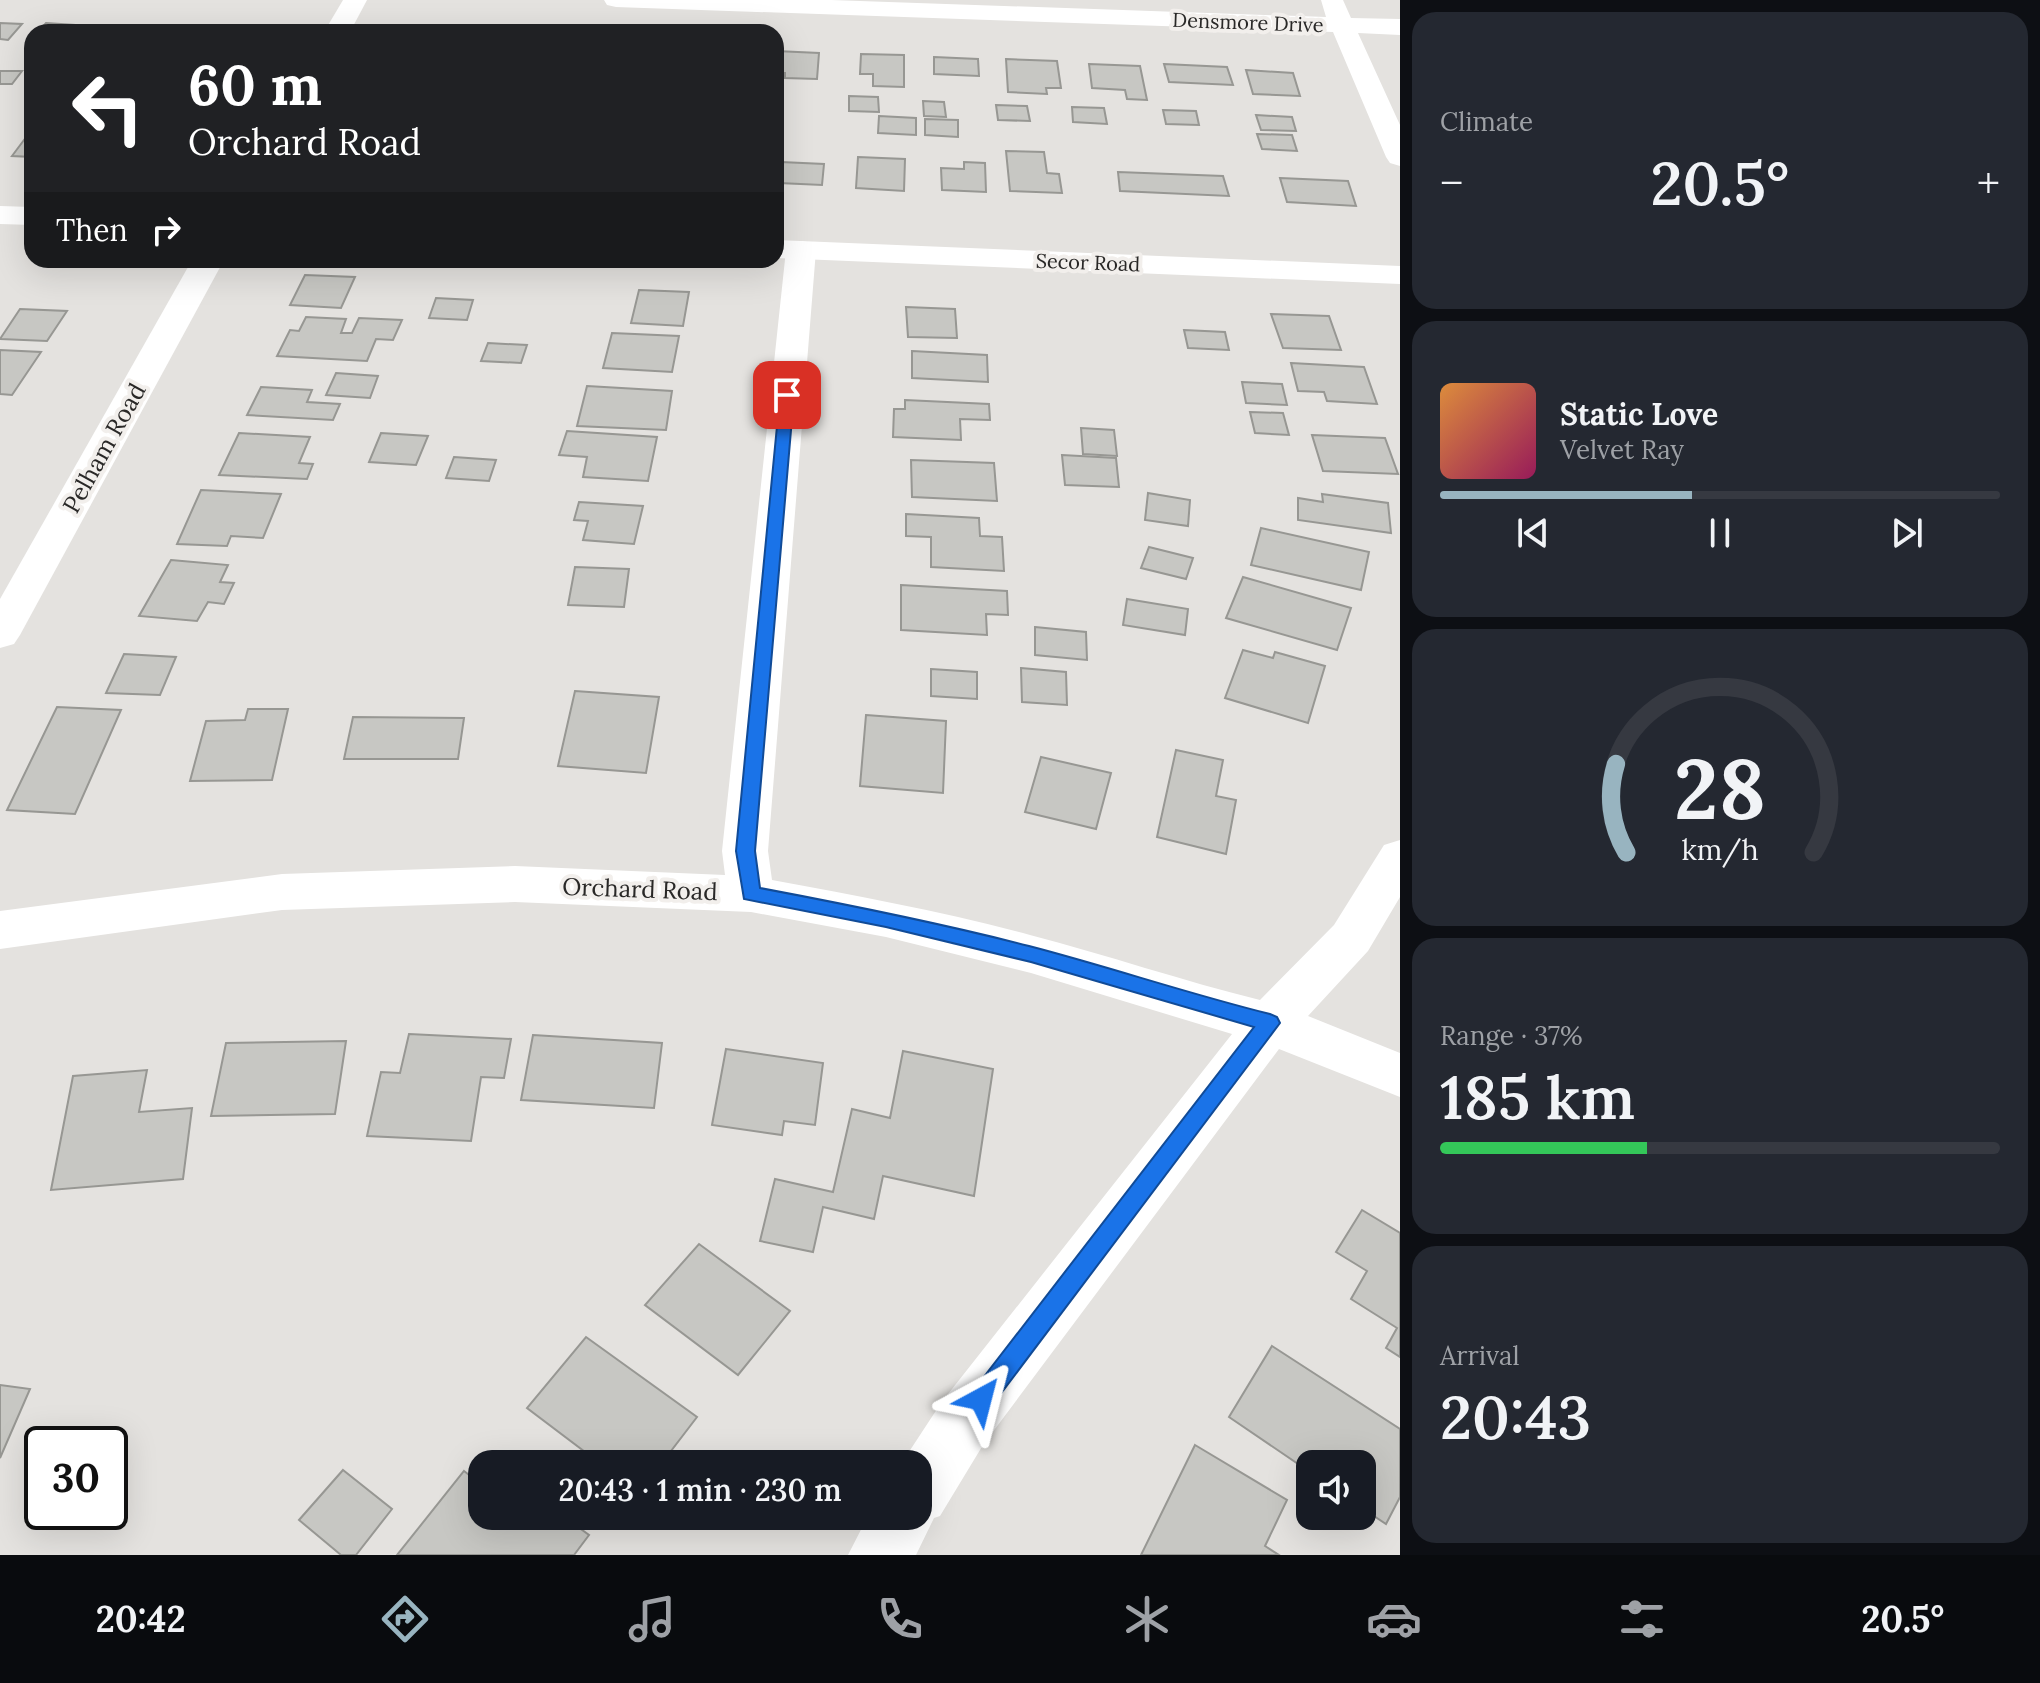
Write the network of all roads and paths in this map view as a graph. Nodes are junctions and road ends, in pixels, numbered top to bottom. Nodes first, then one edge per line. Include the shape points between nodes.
1 (355, 0) edge
2 (616, 0) edge
3 (1331, 0) edge
4 (342, 24) edge
5 (1342, 26) junction
6 (1400, 27) edge
7 (1400, 157) edge
8 (0, 215) edge
9 (24, 216) edge
10 (788, 250) edge
11 (204, 268) edge
12 (1400, 275) edge
13 (0, 635) edge
14 (1400, 857) edge
15 (751, 894) junction
16 (0, 930) edge
17 (1270, 1023) junction
18 (1400, 1075) edge
19 (932, 1472) edge
20 (895, 1530) edge
21 (880, 1555) edge

1 - 4 street
2 - 5 street, Densmore Drive
3 - 5 street
5 - 6 street, Densmore Drive
5 - 7 street
8 - 9 street
10 - 12 street, Secor Road
10 - 15 street via 745,851
11 - 13 street, Pelham Road
14 - 17 street via 1351,938
15 - 16 street, Orchard Road via 515,884 282,892
15 - 17 street, Orchard Road via 1031,954
17 - 18 street, Orchard Road
17 - 19 street via 962,1424
20 - 21 street

